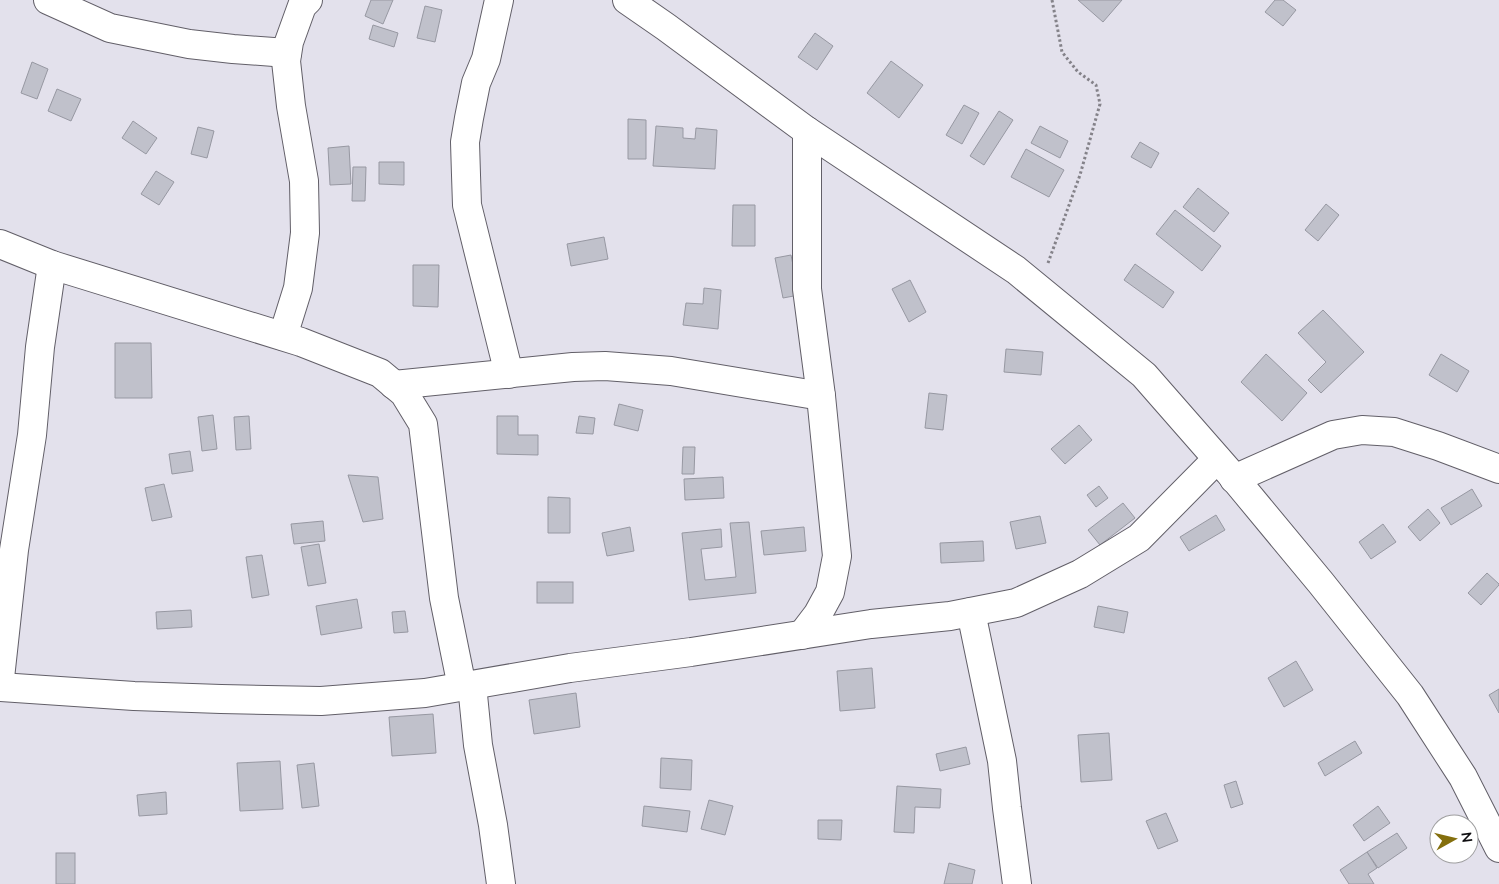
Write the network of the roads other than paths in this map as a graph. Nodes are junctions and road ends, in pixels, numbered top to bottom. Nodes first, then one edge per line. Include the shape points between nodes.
1 (48, 0) edge
2 (308, 0) edge
3 (500, 0) edge
4 (627, 0) edge
5 (287, 53) junction
6 (807, 131) junction
7 (0, 244) edge
8 (52, 265) junction
9 (283, 336) junction
10 (509, 374) junction
11 (394, 385) junction
12 (821, 396) junction
13 (1226, 469) junction
14 (1499, 470) edge
15 (971, 612) junction
16 (802, 635) junction
17 (0, 678) edge
18 (467, 686) junction
19 (0, 687) edge
20 (1499, 848) edge
21 (501, 884) edge
22 (1017, 884) edge

1 - 5 street via 110,28 189,44
2 - 5 street via 302,6
3 - 10 street via 486,59 476,83 465,142 467,205
4 - 6 street
5 - 9 street via 291,106 304,181 305,233 298,288
6 - 12 street via 806,289
6 - 13 street via 1016,270 1144,375
7 - 8 street
8 - 9 street
8 - 17 street
9 - 11 street via 380,373
10 - 11 street
10 - 12 street via 604,366 671,371
11 - 18 street via 404,394 423,424 444,598
12 - 16 street via 837,556 830,592
13 - 14 street via 1333,435 1362,430 1394,432
13 - 15 street via 1138,538 1080,574 1016,603
13 - 20 street via 1410,695 1463,777
15 - 16 street
15 - 22 street via 1002,761
16 - 18 street
18 - 19 street via 425,693 321,701 134,696
18 - 21 street

